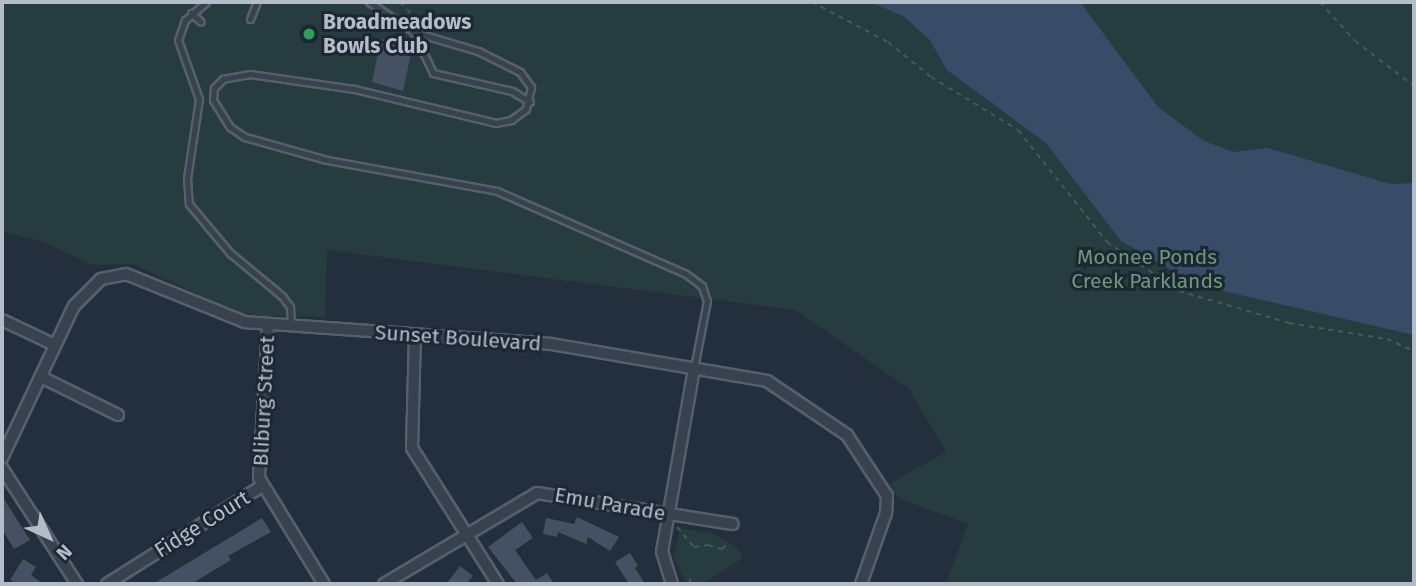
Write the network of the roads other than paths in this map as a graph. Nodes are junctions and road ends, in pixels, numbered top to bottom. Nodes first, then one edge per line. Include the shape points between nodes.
1 (206, 2) edge
2 (257, 2) edge
3 (369, 2) edge
4 (191, 13) junction
5 (250, 19) dead end
6 (201, 22) dead end
7 (416, 33) junction
8 (530, 102) junction
9 (2, 320) edge
10 (268, 325) junction
11 (291, 326) junction
12 (415, 334) junction
13 (55, 345) junction
14 (694, 368) junction
15 (41, 377) junction
16 (118, 415) dead end
17 (2, 458) edge
18 (2, 468) edge
19 (262, 486) junction
20 (668, 513) junction
21 (733, 524) dead end
22 (466, 533) junction
23 (77, 584) edge
24 (107, 584) edge
25 (324, 584) edge
26 (384, 584) edge
27 (498, 584) edge
28 (672, 584) edge
29 (861, 584) edge

1 - 4 lane
2 - 5 lane
3 - 7 lane
4 - 6 lane
4 - 11 lane via 178,40 199,99 187,178 190,204 230,253 282,296 289,307
7 - 8 lane via 508,64 528,80
7 - 8 lane via 433,73 512,91
8 - 14 lane via 520,116 496,123 354,89 250,74 223,79 213,96 221,116 245,137 327,160 497,191 686,274 702,286 706,301
9 - 13 street
10 - 11 street, Sunset Boulevard
10 - 13 street, Sunset Boulevard via 235,320 144,279 118,274 101,279 85,293
10 - 19 street, Bliburg Street
11 - 12 street, Sunset Boulevard
12 - 14 street, Sunset Boulevard via 551,344
12 - 22 street via 411,442
13 - 15 street, Sunset Boulevard
14 - 20 street
14 - 29 street, Sunset Boulevard via 773,384 851,439 888,503
15 - 16 street
15 - 17 street, Sunset Boulevard
18 - 23 street
19 - 24 street, Fidge Court
19 - 25 street, Bliburg Street
20 - 21 street, Emu Parade
20 - 22 street, Emu Parade via 537,493
20 - 28 street via 662,552
22 - 26 street, Emu Parade
22 - 27 street

